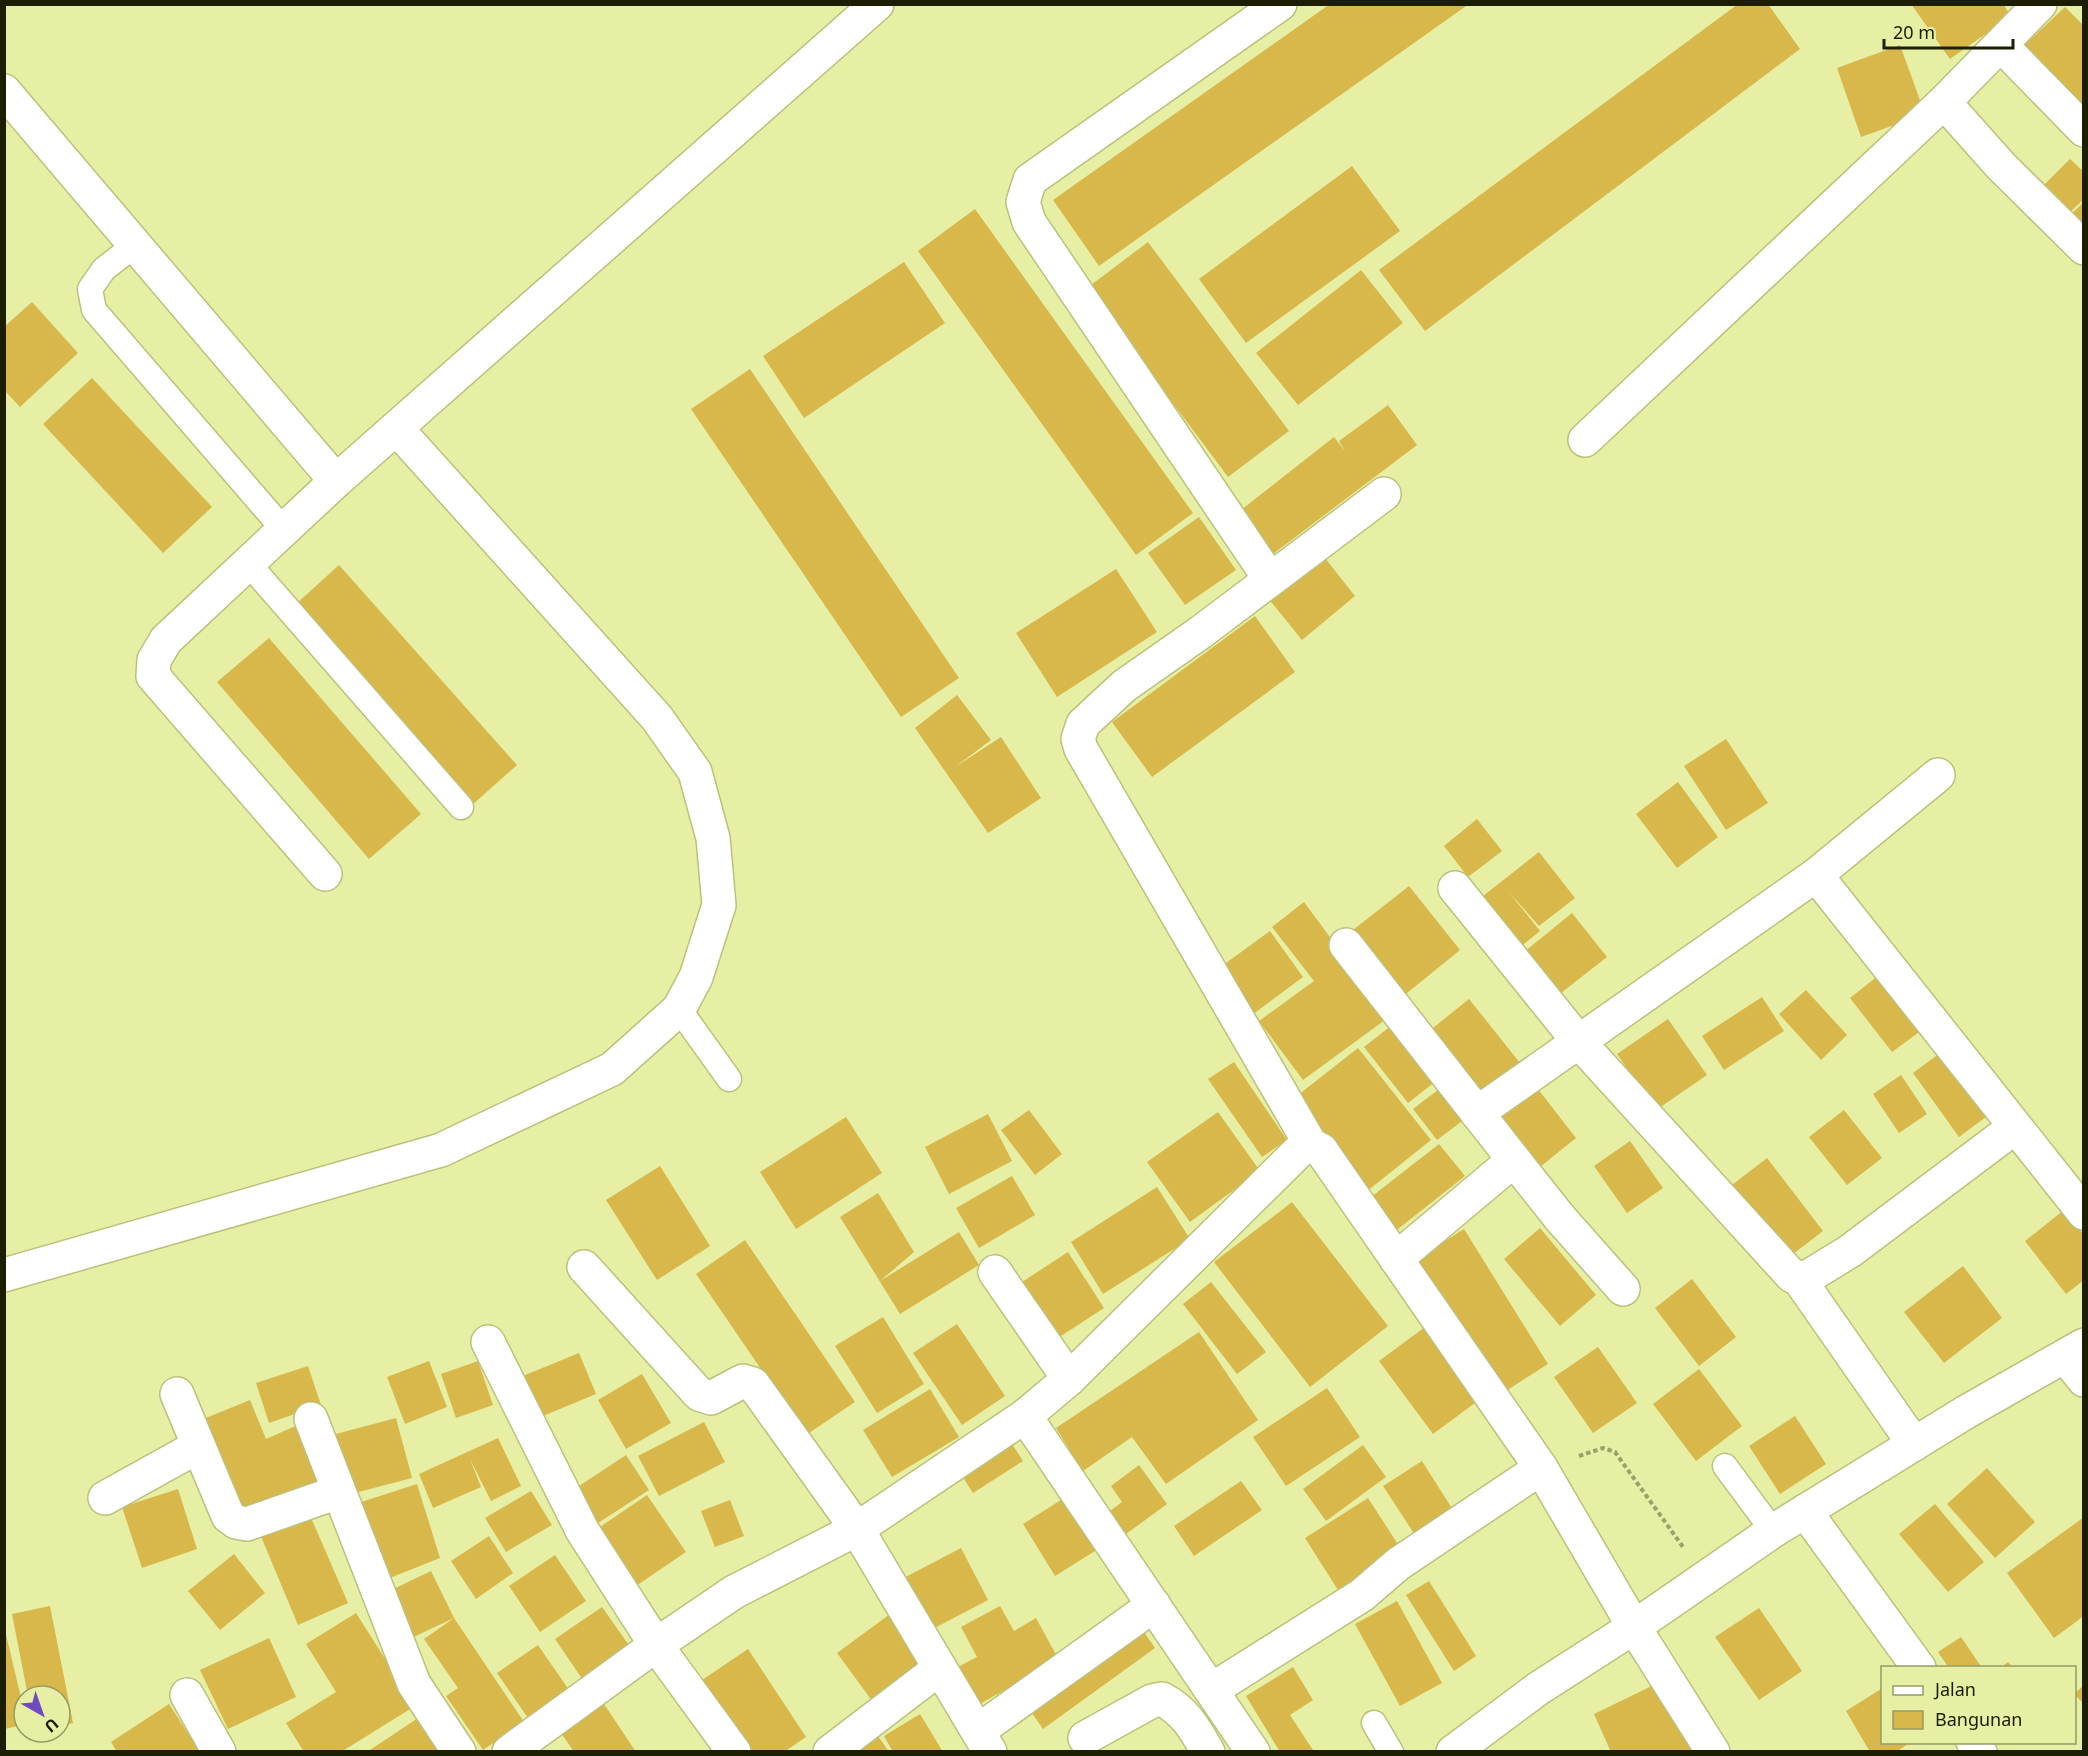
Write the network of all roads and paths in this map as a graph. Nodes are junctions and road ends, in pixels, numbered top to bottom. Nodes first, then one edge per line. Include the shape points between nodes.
1 (877, 4) edge
2 (1280, 4) edge
3 (2040, 4) edge
4 (2001, 45) junction
5 (4, 91) edge
6 (1944, 102) junction
7 (2084, 130) edge
8 (135, 245) junction
9 (2084, 248) edge
10 (397, 429) junction
11 (1585, 441) dead end
12 (336, 481) junction
13 (1384, 494) dead end
14 (284, 529) junction
15 (247, 562) junction
16 (1270, 579) junction
17 (1938, 775) dead end
18 (460, 807) dead end
19 (325, 874) dead end
20 (1816, 875) junction
21 (1455, 888) dead end
22 (1346, 945) dead end
23 (679, 1009) junction
24 (1579, 1042) junction
25 (729, 1079) dead end
26 (1477, 1113) junction
27 (2015, 1127) junction
28 (1311, 1145) junction
29 (1514, 1160) junction
30 (2084, 1213) edge
31 (1396, 1259) junction
32 (584, 1267) dead end
33 (995, 1272) dead end
34 (4, 1275) edge
35 (1799, 1279) junction
36 (1623, 1289) dead end
37 (488, 1342) dead end
38 (2077, 1360) edge
39 (1069, 1379) junction
40 (177, 1394) dead end
41 (1025, 1416) junction
42 (311, 1419) dead end
43 (1914, 1444) junction
44 (197, 1447) junction
45 (1725, 1466) dead end
46 (1541, 1468) junction
47 (338, 1492) junction
48 (105, 1498) dead end
49 (1805, 1511) junction
50 (857, 1528) junction
51 (1773, 1531) junction
52 (1705, 1578) junction
53 (1154, 1605) junction
54 (1634, 1627) junction
55 (656, 1645) junction
56 (1918, 1666) edge
57 (940, 1668) junction
58 (1213, 1689) junction
59 (187, 1695) dead end
60 (1374, 1724) dead end
61 (1084, 1738) dead end
62 (984, 1741) edge
63 (219, 1752) edge
64 (459, 1752) edge
65 (509, 1752) edge
66 (734, 1752) edge
67 (830, 1752) edge
68 (1208, 1752) edge
69 (1253, 1752) edge
70 (1391, 1752) edge
71 (1454, 1752) edge
72 (1713, 1752) edge

1 - 10 street
2 - 16 street via 1030,180 1023,201 1029,222
3 - 4 street
4 - 6 street
4 - 7 street
5 - 8 street
6 - 9 street via 2001,166
6 - 11 street
8 - 12 street
8 - 14 lane via 104,269 90,290 94,310
10 - 12 street
10 - 23 street via 657,718 695,772 713,838 719,905 696,977
12 - 14 street
13 - 16 street
14 - 15 street
15 - 18 lane
15 - 19 street via 166,640 154,660 153,676
16 - 28 street via 1124,686 1083,724 1078,739
17 - 20 street
20 - 24 street
20 - 27 street
21 - 24 street
22 - 26 street
23 - 25 lane
23 - 34 street via 612,1069 441,1150
24 - 26 street
24 - 35 street
26 - 29 street
27 - 30 street
27 - 35 street via 1850,1251
28 - 31 street via 1321,1150
28 - 39 street via 1300,1150
29 - 31 street
29 - 36 street
31 - 46 street
32 - 50 street via 699,1394 711,1398 743,1381 753,1384
33 - 39 street
35 - 43 street
37 - 55 street via 582,1530
38 - 43 street
39 - 41 street
40 - 44 street
41 - 50 street
41 - 53 street
42 - 47 street
43 - 49 street
44 - 47 street via 228,1516 236,1522 247,1524
44 - 48 street
45 - 51 lane
46 - 52 path via 1603,1449 1615,1452
46 - 54 street
46 - 58 street via 1398,1564 1362,1595
47 - 64 street via 414,1684
49 - 51 street
49 - 56 street
50 - 55 street via 734,1592
50 - 57 street
51 - 52 street
52 - 54 street
53 - 58 street
53 - 62 street
54 - 71 street via 1539,1688
54 - 72 street
55 - 65 street
55 - 66 street
57 - 62 street
57 - 67 street
58 - 69 street
59 - 63 street
60 - 70 lane
61 - 68 street via 1162,1699 1176,1706 1191,1722

